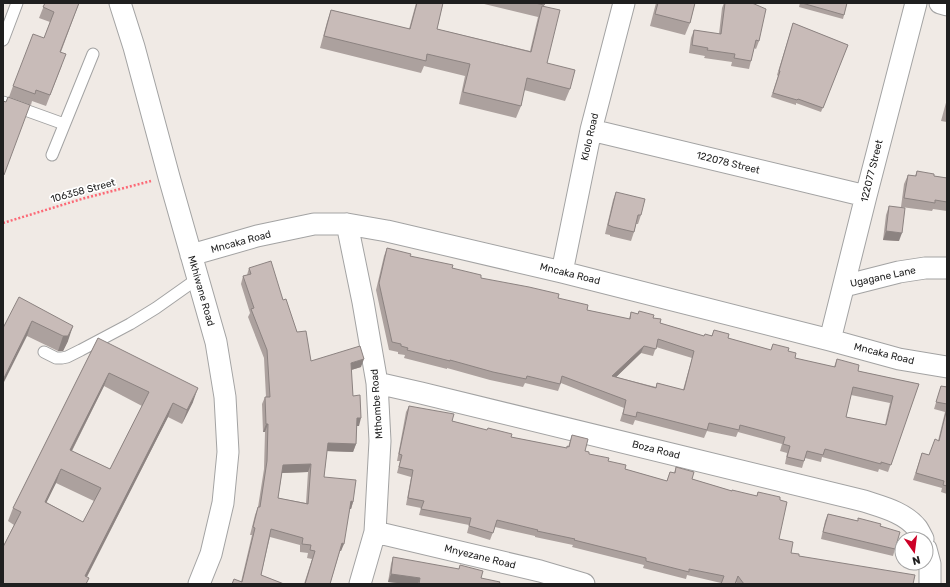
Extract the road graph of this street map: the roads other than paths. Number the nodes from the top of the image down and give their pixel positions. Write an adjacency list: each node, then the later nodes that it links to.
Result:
1 (17, 3): 7 (lane)
2 (120, 3): 15 (street, Mkhiwane Road)
3 (624, 3): 11 (street, Klolo Road)
4 (916, 3): 13 (street, 122077 Street)
5 (940, 3): 6 (street)
6 (947, 5)
7 (3, 40)
8 (93, 54): 10 (lane)
9 (3, 102): 10 (lane)
10 (64, 124): 12 (lane)
11 (591, 130): 13 (street, 122078 Street); 17 (street, Klolo Road)
12 (52, 155)
13 (866, 196): 19 (street, 122077 Street)
14 (347, 224): 15 (street, Mncaka Road); 17 (street, Mncaka Road); 23 (street, Mthombe Road)
15 (190, 256): 18 (street, Mkhiwane Road)
16 (947, 268): 19 (street, Ugagane Lane)
17 (562, 272): 20 (street, Mncaka Road)
18 (198, 279): 21 (lane); 27 (street, Mkhiwane Road)
19 (844, 286): 20 (street, 122077 Street)
20 (830, 340): 22 (street, Mncaka Road)
21 (44, 352)
22 (947, 367)
23 (377, 383): 24 (street, Boza Road); 25 (street, Mthombe Road)
24 (919, 531)
25 (375, 532): 28 (street, Mthombe Road); 29 (street, Mnyezane Road)
26 (930, 571): 30 (street)
27 (199, 584)
28 (360, 584)
29 (584, 584)
30 (930, 584)

